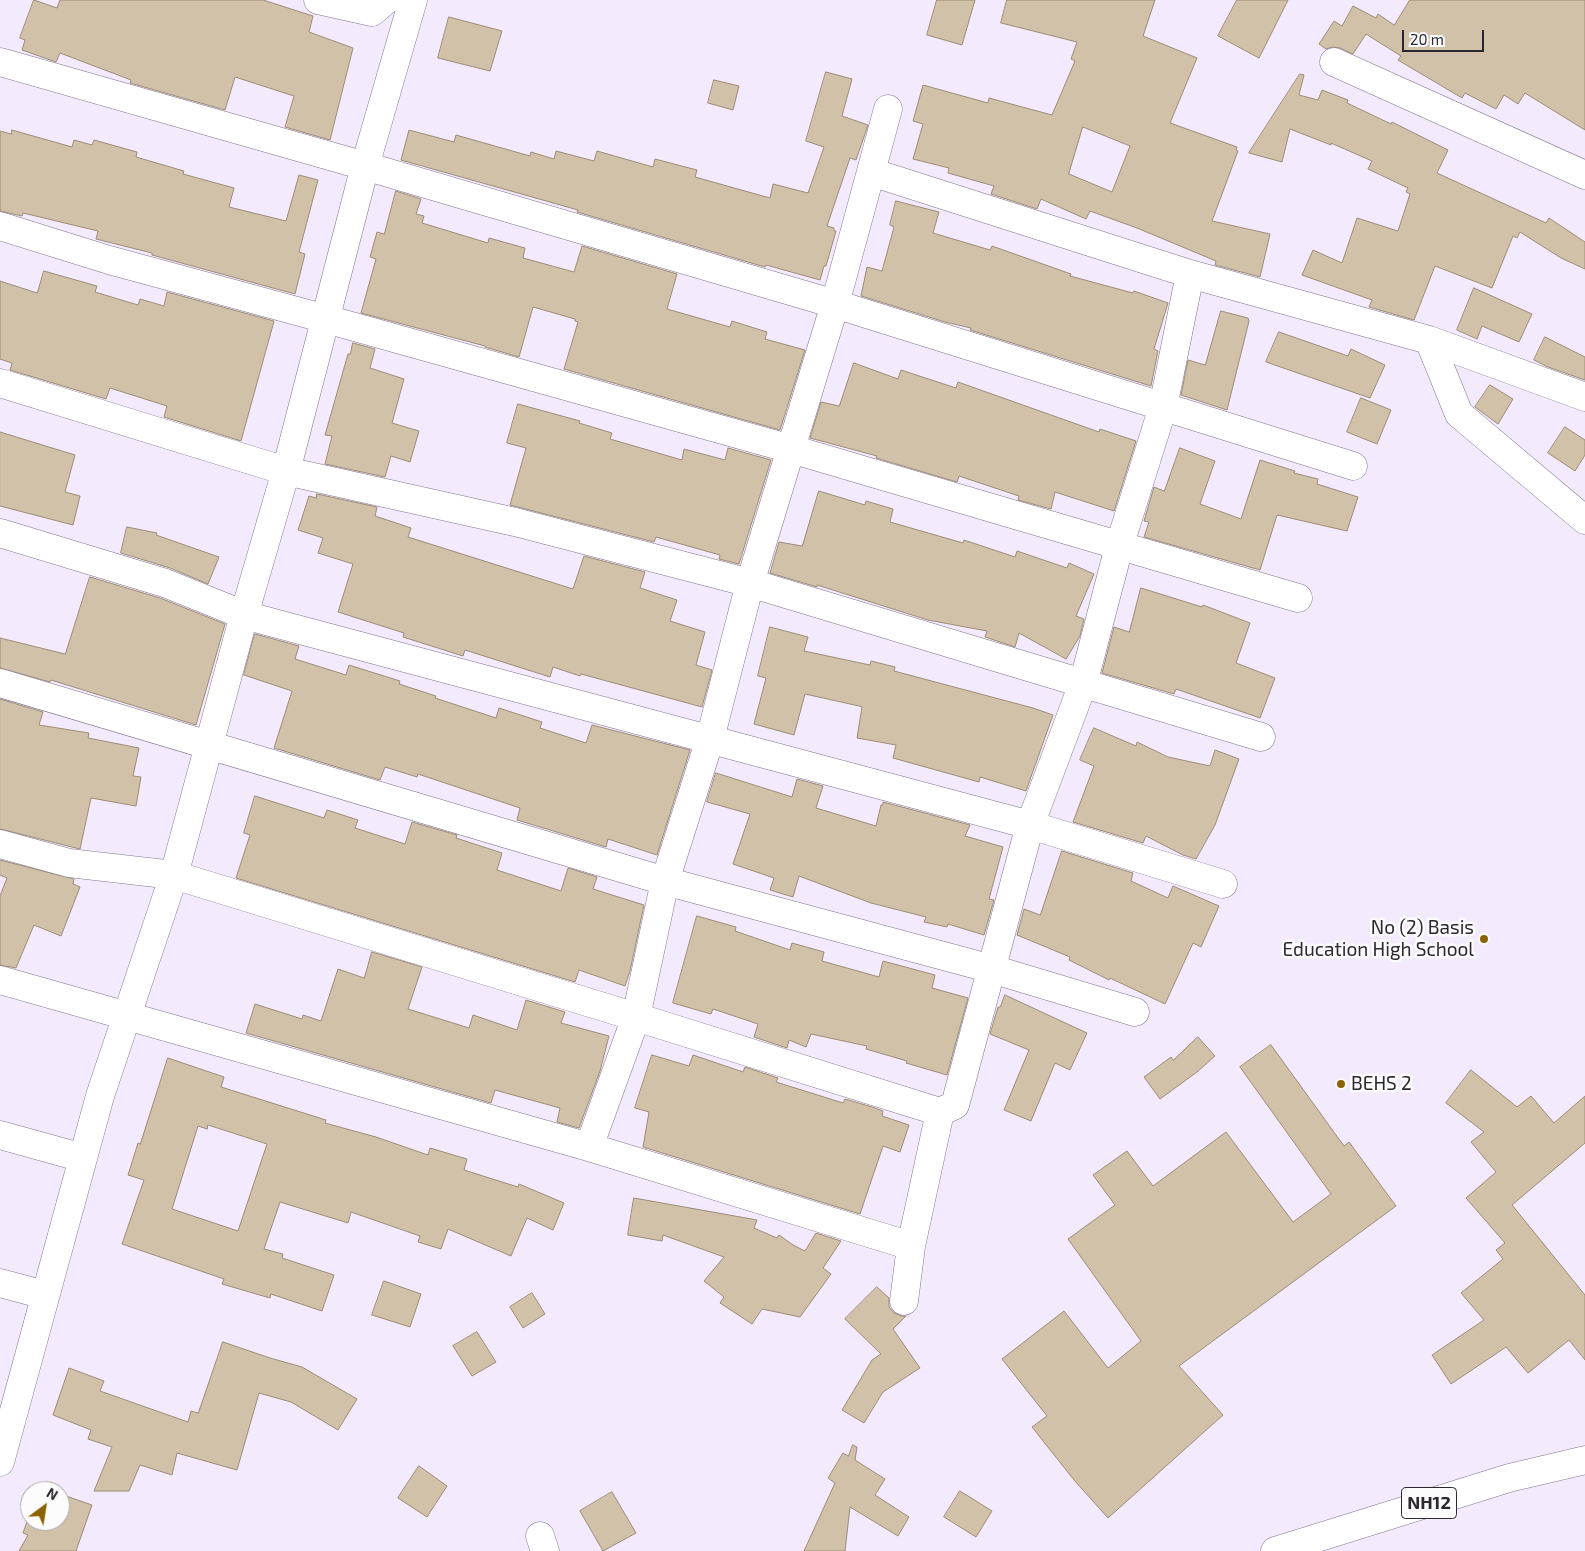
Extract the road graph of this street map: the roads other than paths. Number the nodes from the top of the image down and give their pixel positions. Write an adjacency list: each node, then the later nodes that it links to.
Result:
1 (318, 0): 2 (main road)
2 (386, 0)
3 (413, 0): 7 (main road)
4 (0, 62): 7 (main road)
5 (1334, 62): 9 (main road)
6 (888, 109): 8 (main road)
7 (365, 166): 12 (main road); 13 (main road)
8 (871, 172): 11 (main road); 12 (main road)
9 (1585, 175)
10 (0, 226): 13 (main road)
11 (1190, 274): 14 (main road); 17 (main road)
12 (834, 304): 17 (main road); 18 (main road)
13 (326, 318): 18 (main road); 20 (main road)
14 (1429, 340): 16 (main road); 21 (main road)
15 (0, 383): 20 (main road)
16 (1585, 397)
17 (1163, 407): 19 (main road); 23 (main road)
18 (790, 449): 23 (main road); 24 (main road)
19 (1353, 466)
20 (286, 471): 24 (main road); 26 (main road)
21 (1585, 520)
22 (0, 533): 26 (main road)
23 (1119, 547): 25 (main road); 28 (main road)
24 (750, 583): 28 (main road); 30 (main road)
25 (1298, 598)
26 (244, 615): 30 (main road); 31 (main road)
27 (0, 683): 31 (main road)
28 (1083, 684): 29 (main road); 32 (main road)
29 (1262, 737)
30 (710, 739): 32 (main road); 35 (main road)
31 (210, 746): 34 (main road); 35 (main road)
32 (1030, 825): 36 (main road); 37 (main road)
33 (0, 844): 34 (main road)
34 (174, 875): 40 (main road); 41 (main road)
35 (665, 881): 37 (main road); 41 (main road)
36 (1223, 884)
37 (992, 970): 39 (main road); 42 (main road)
38 (0, 980): 40 (main road)
39 (1135, 1012)
40 (126, 1017): 44 (main road); 45 (main road)
41 (636, 1017): 42 (main road); 44 (main road)
42 (940, 1112): 46 (main road)
43 (0, 1135): 45 (main road)
44 (588, 1147): 46 (main road)
45 (83, 1158): 48 (main road)
46 (911, 1246): 49 (main road)
47 (0, 1283): 48 (main road)
48 (46, 1296): 50 (main road)
49 (904, 1301)
50 (2, 1445)
51 (1585, 1460): 52 (main road, NH12)
52 (1275, 1551)

